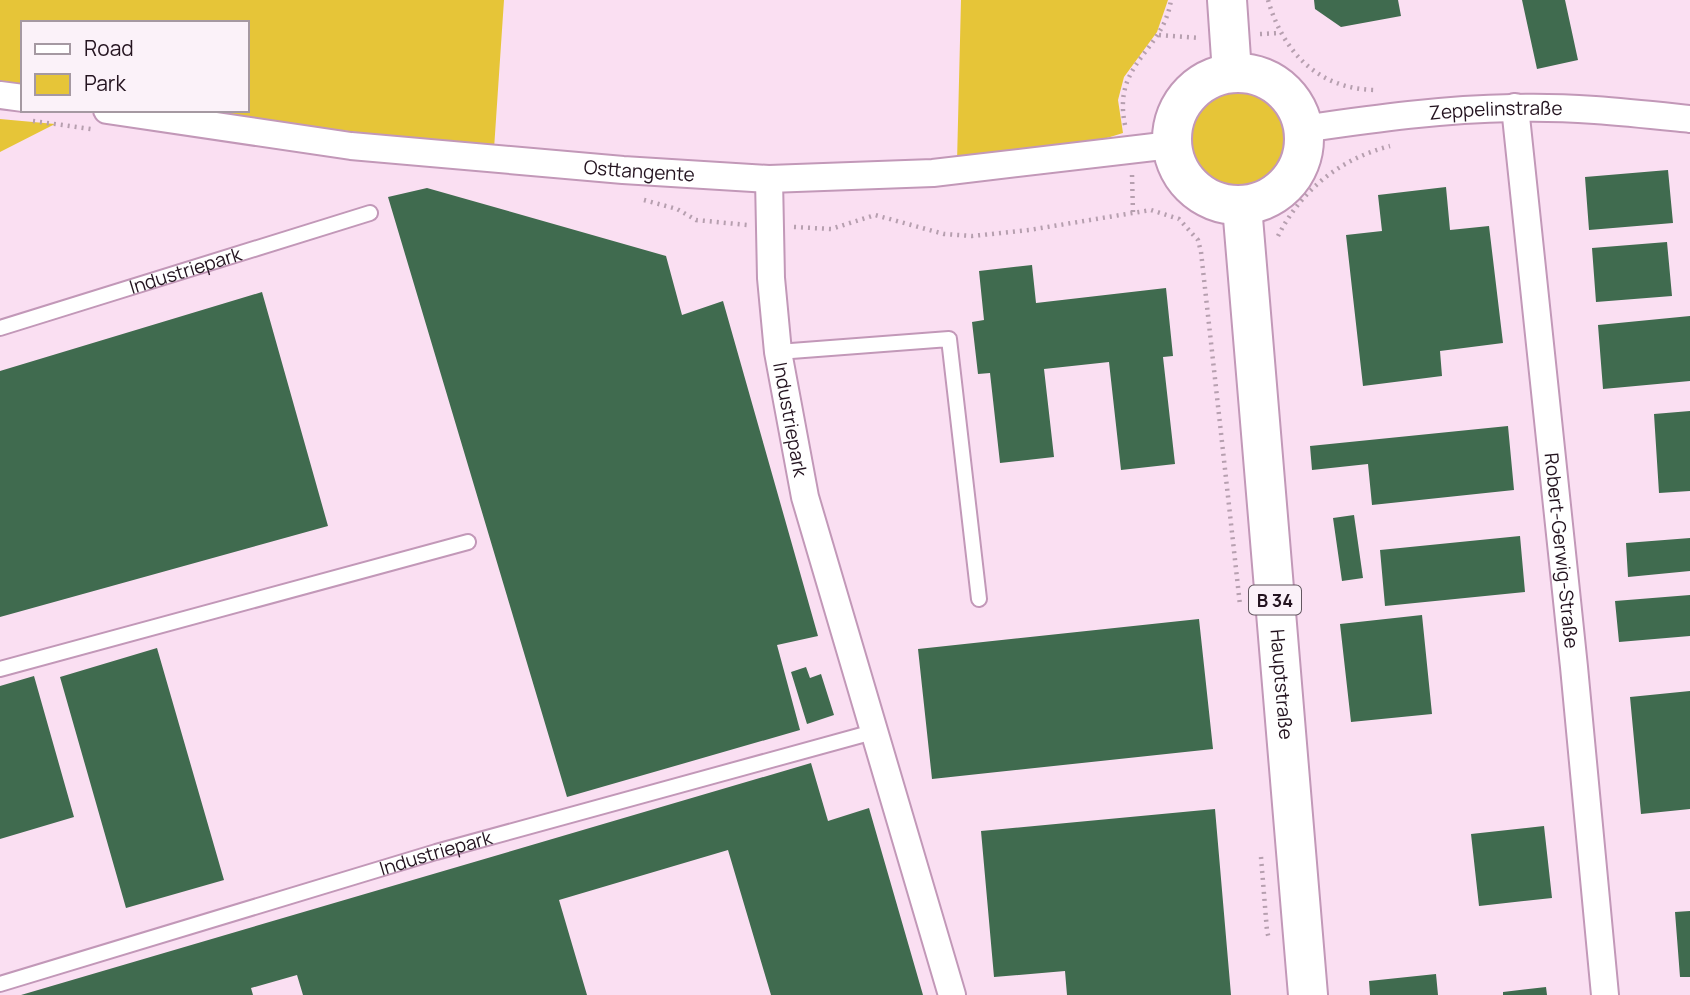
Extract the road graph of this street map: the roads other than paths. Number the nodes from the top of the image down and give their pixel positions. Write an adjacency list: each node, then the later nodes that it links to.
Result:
1 (1227, 0): 2 (main road)
2 (1232, 73): 8 (main road); 9 (main road)
3 (0, 95): 4 (street)
4 (21, 98)
5 (1515, 107): 7 (street, Zeppelinstraße); 8 (street, Zeppelinstraße); 22 (street, Robert-Gerwig-Straße)
6 (121, 112): 10 (street, Osttangente)
7 (1690, 119)
8 (1303, 129): 11 (main road)
9 (1171, 145): 10 (street, Osttangente); 11 (main road)
10 (769, 179): 14 (street, Industriepark)
11 (1242, 206): 21 (main road, Hauptstraße / B 34)
12 (370, 213): 13 (lane, Industriepark)
13 (0, 328)
14 (778, 352): 16 (lane); 18 (street, Industriepark)
15 (468, 542): 17 (lane)
16 (979, 599)
17 (0, 669)
18 (873, 732): 19 (lane, Industriepark); 20 (street, Industriepark)
19 (0, 984)
20 (952, 995)
21 (1308, 995)
22 (1605, 995)

